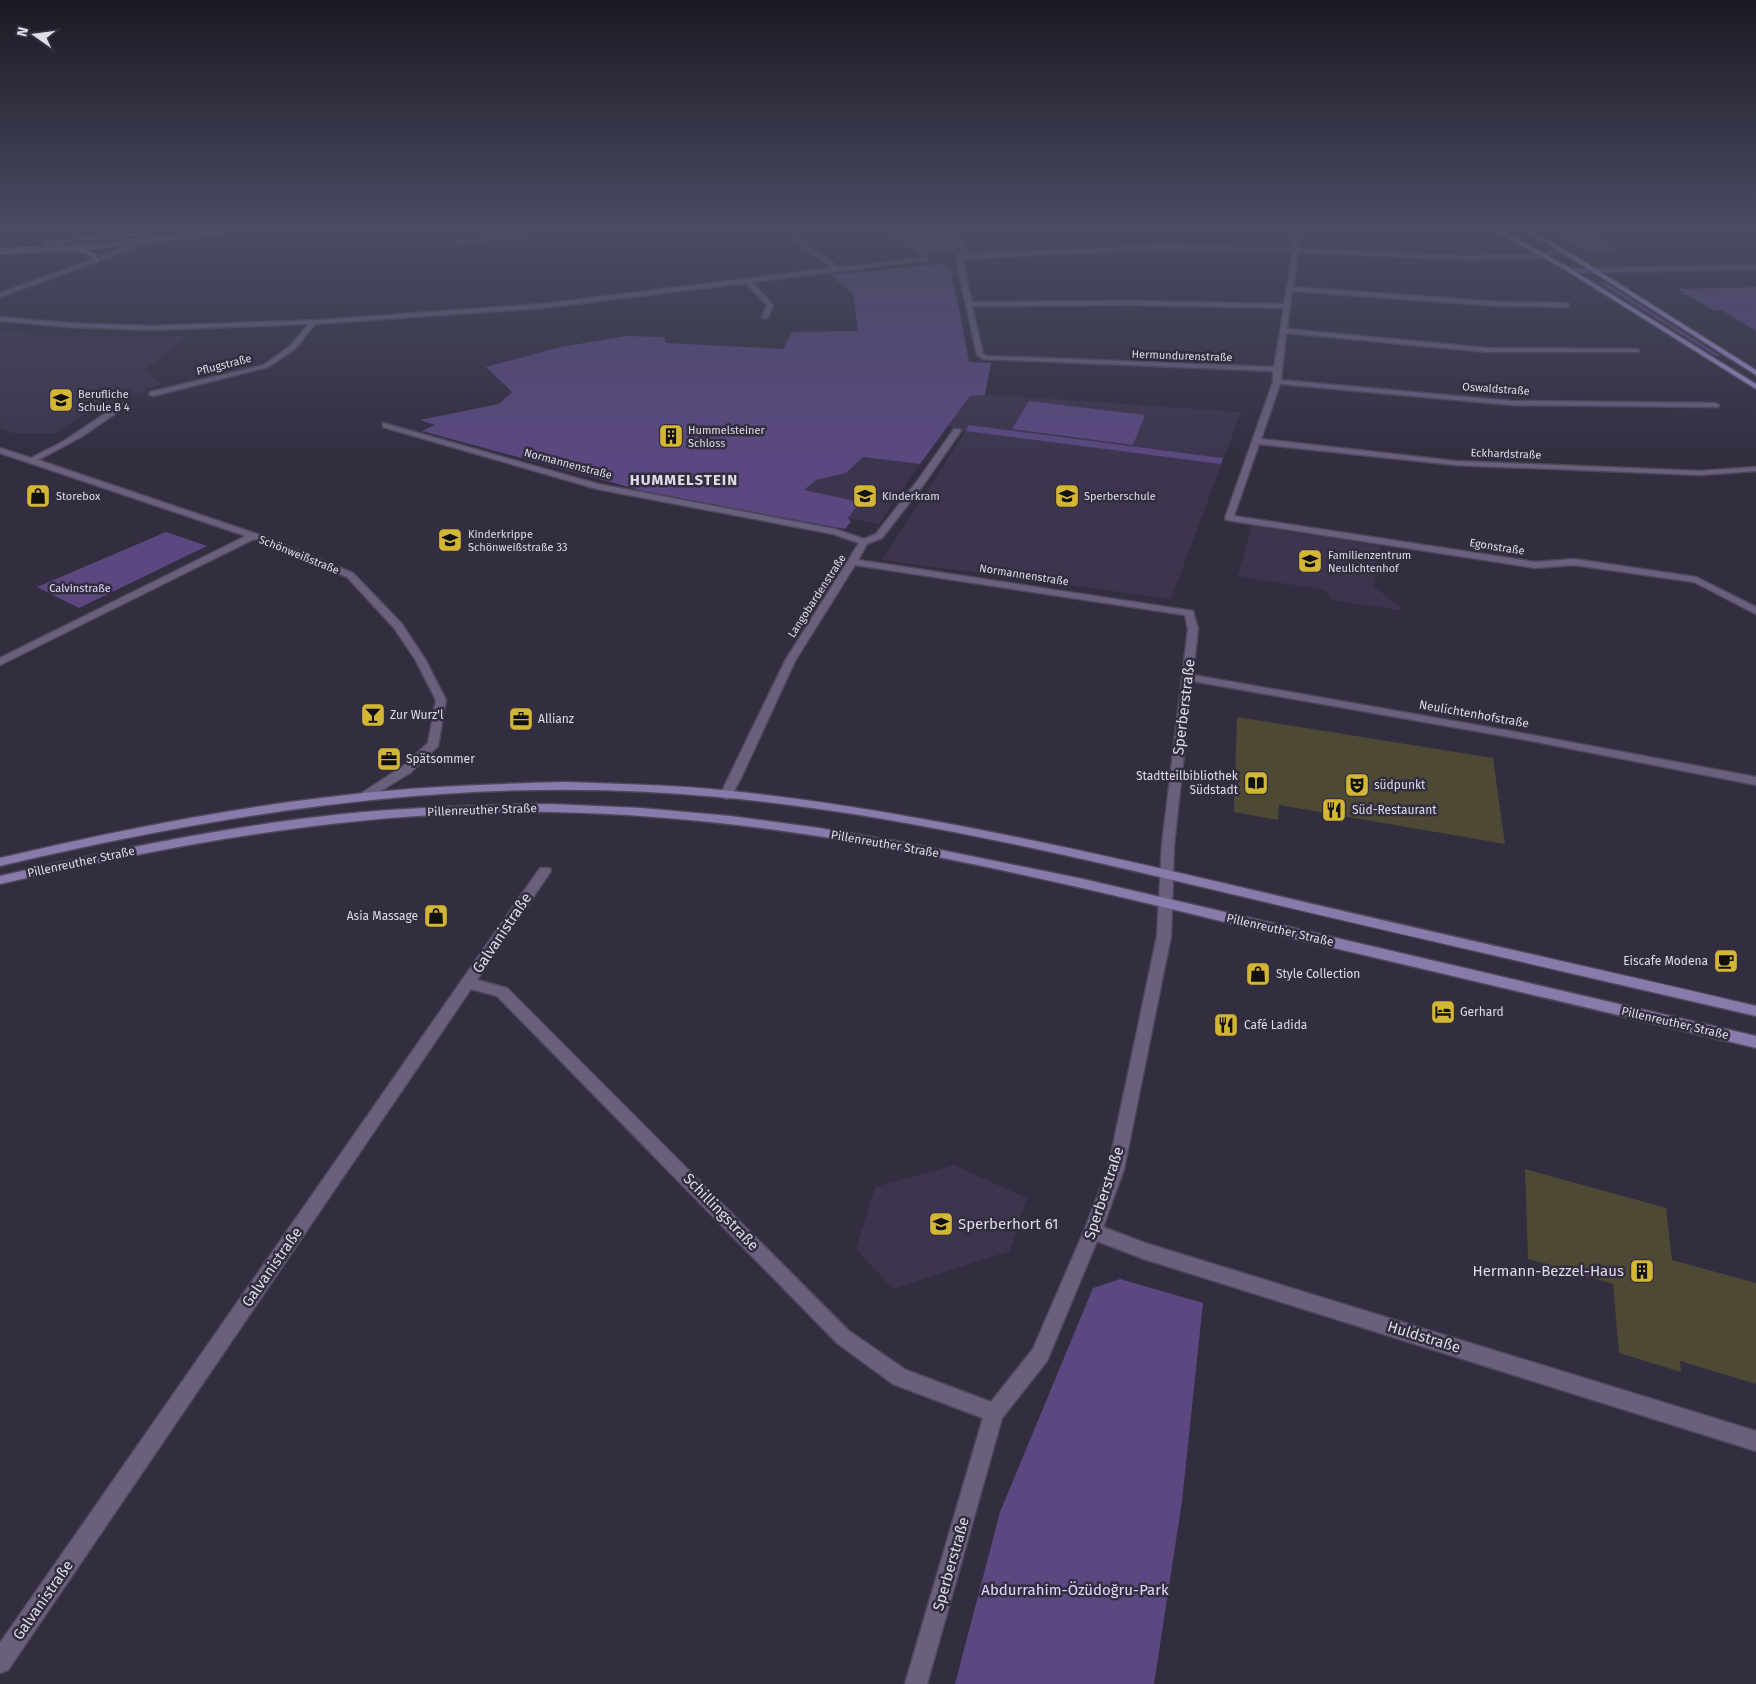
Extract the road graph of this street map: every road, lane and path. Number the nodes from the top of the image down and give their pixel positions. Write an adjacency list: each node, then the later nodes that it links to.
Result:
1 (521, 308): 9 (street)
2 (769, 308): 7 (street)
3 (969, 308): 14 (street, Hermundurenstraße)
4 (1286, 308): 10 (street)
5 (1629, 308): 17 (main road)
6 (1652, 308): 12 (main road)
7 (765, 317)
8 (0, 319): 9 (street)
9 (313, 323): 18 (street, Pflugstraße)
10 (1283, 331): 11 (street); 14 (street)
11 (1637, 351)
12 (1746, 367): 13 (street); 15 (main road)
13 (1756, 368)
14 (1277, 369): 16 (street)
15 (1756, 373)
16 (1277, 382): 19 (street, Oswaldstraße); 23 (street)
17 (1756, 387)
18 (153, 394)
19 (1715, 404)
20 (124, 405): 25 (street)
21 (386, 425): 28 (street, Normannenstraße)
22 (957, 431): 28 (street)
23 (1256, 441): 26 (street, Eckhardstraße); 30 (street, Egonstraße)
24 (0, 450): 25 (street, Schönweißstraße)
25 (30, 461): 27 (street, Schönweißstraße)
26 (1756, 469)
27 (254, 536): 32 (street); 36 (street, Schönweißstraße)
28 (864, 542): 29 (street, Langobardenstraße)
29 (854, 562): 31 (street, Normannenstraße); 35 (street, Langobardenstraße)
30 (1756, 611)
31 (1190, 613): 33 (street, Sperberstraße)
32 (0, 662)
33 (1187, 677): 34 (street, Neulichtenhofstraße); 39 (street, Sperberstraße)
34 (1756, 782)
35 (726, 795): 36 (main road, Pillenreuther Straße); 39 (main road, Pillenreuther Straße)
36 (360, 798): 37 (main road, Pillenreuther Straße)
37 (0, 862)
38 (544, 871): 42 (street, Galvanistraße)
39 (1166, 874): 41 (street, Sperberstraße); 43 (main road, Pillenreuther Straße)
40 (0, 880): 41 (main road, Pillenreuther Straße)
41 (1165, 903): 44 (main road, Pillenreuther Straße); 45 (street, Sperberstraße)
42 (468, 983): 46 (street, Schillingstraße); 48 (street, Galvanistraße)
43 (1756, 1011)
44 (1756, 1042)
45 (1093, 1231): 46 (street, Sperberstraße); 47 (street, Huldstraße)
46 (994, 1413): 49 (street, Sperberstraße)
47 (1756, 1441)
48 (0, 1662)
49 (916, 1684)

